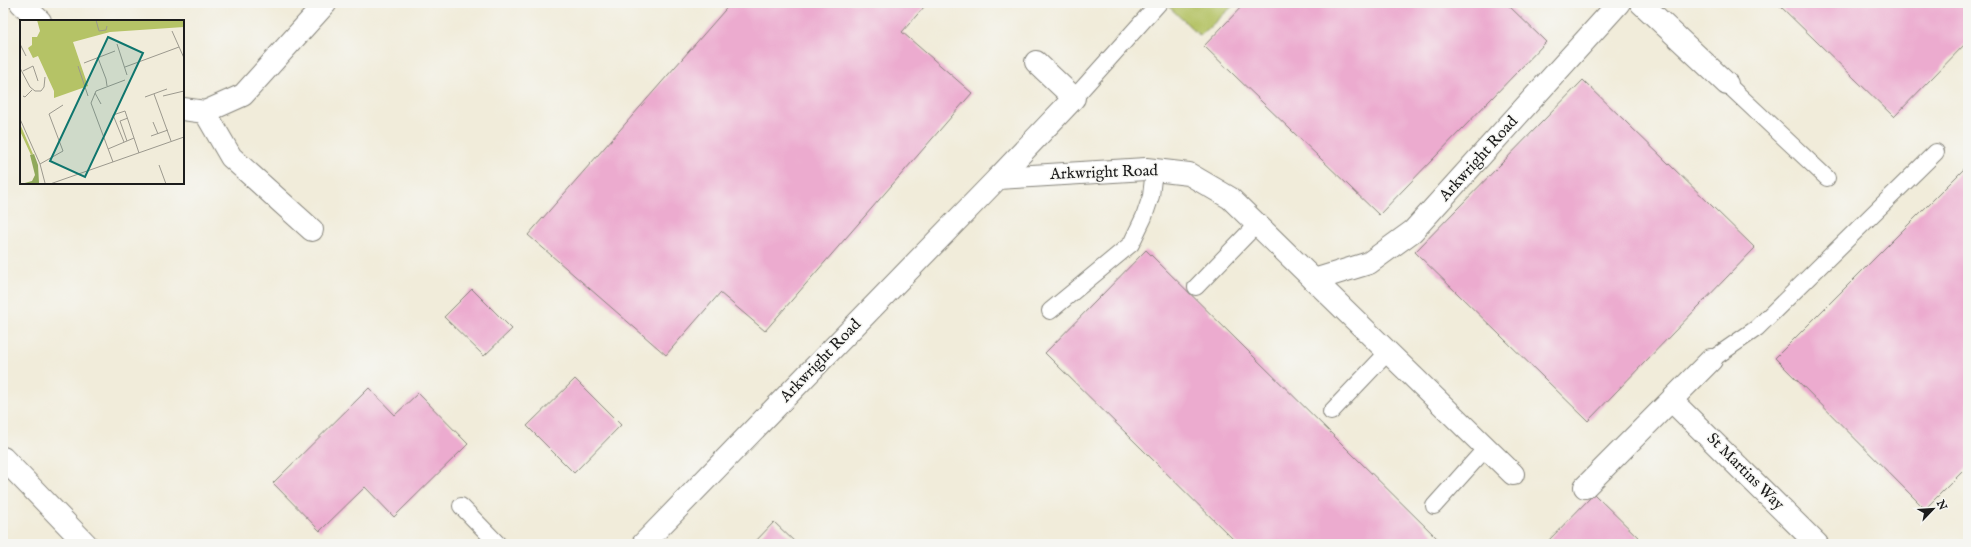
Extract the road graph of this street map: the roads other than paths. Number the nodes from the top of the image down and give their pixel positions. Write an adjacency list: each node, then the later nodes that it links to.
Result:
1 (21, 3): 6 (street)
2 (326, 3): 11 (street)
3 (1159, 3): 9 (lane)
4 (1619, 3): 18 (street, Arkwright Road)
5 (1641, 3): 8 (street)
6 (39, 20)
7 (1036, 62): 9 (street)
8 (1727, 84): 15 (lane)
9 (1074, 98): 14 (street, Arkwright Road)
10 (184, 110): 11 (street)
11 (205, 112): 17 (street)
12 (1936, 152): 22 (lane)
13 (1154, 170): 14 (street, Arkwright Road); 16 (street, Arkwright Road); 20 (lane)
14 (998, 178): 33 (street, Arkwright Road)
15 (1827, 178)
16 (1256, 225): 18 (street, Arkwright Road); 19 (lane)
17 (312, 230)
18 (1314, 280): 21 (street, Arkwright Road)
19 (1196, 287)
20 (1050, 311)
21 (1388, 352): 24 (lane); 25 (street, Arkwright Road)
22 (1711, 360): 23 (street)
23 (1672, 401): 28 (street); 34 (street, St Martins Way)
24 (1331, 412)
25 (1486, 448): 27 (street, Arkwright Road); 30 (lane)
26 (3, 458): 31 (street)
27 (1513, 474)
28 (1585, 487)
29 (461, 506): 32 (lane)
30 (1434, 506)
31 (86, 544)
32 (498, 544)
33 (643, 544)
34 (1817, 544)

